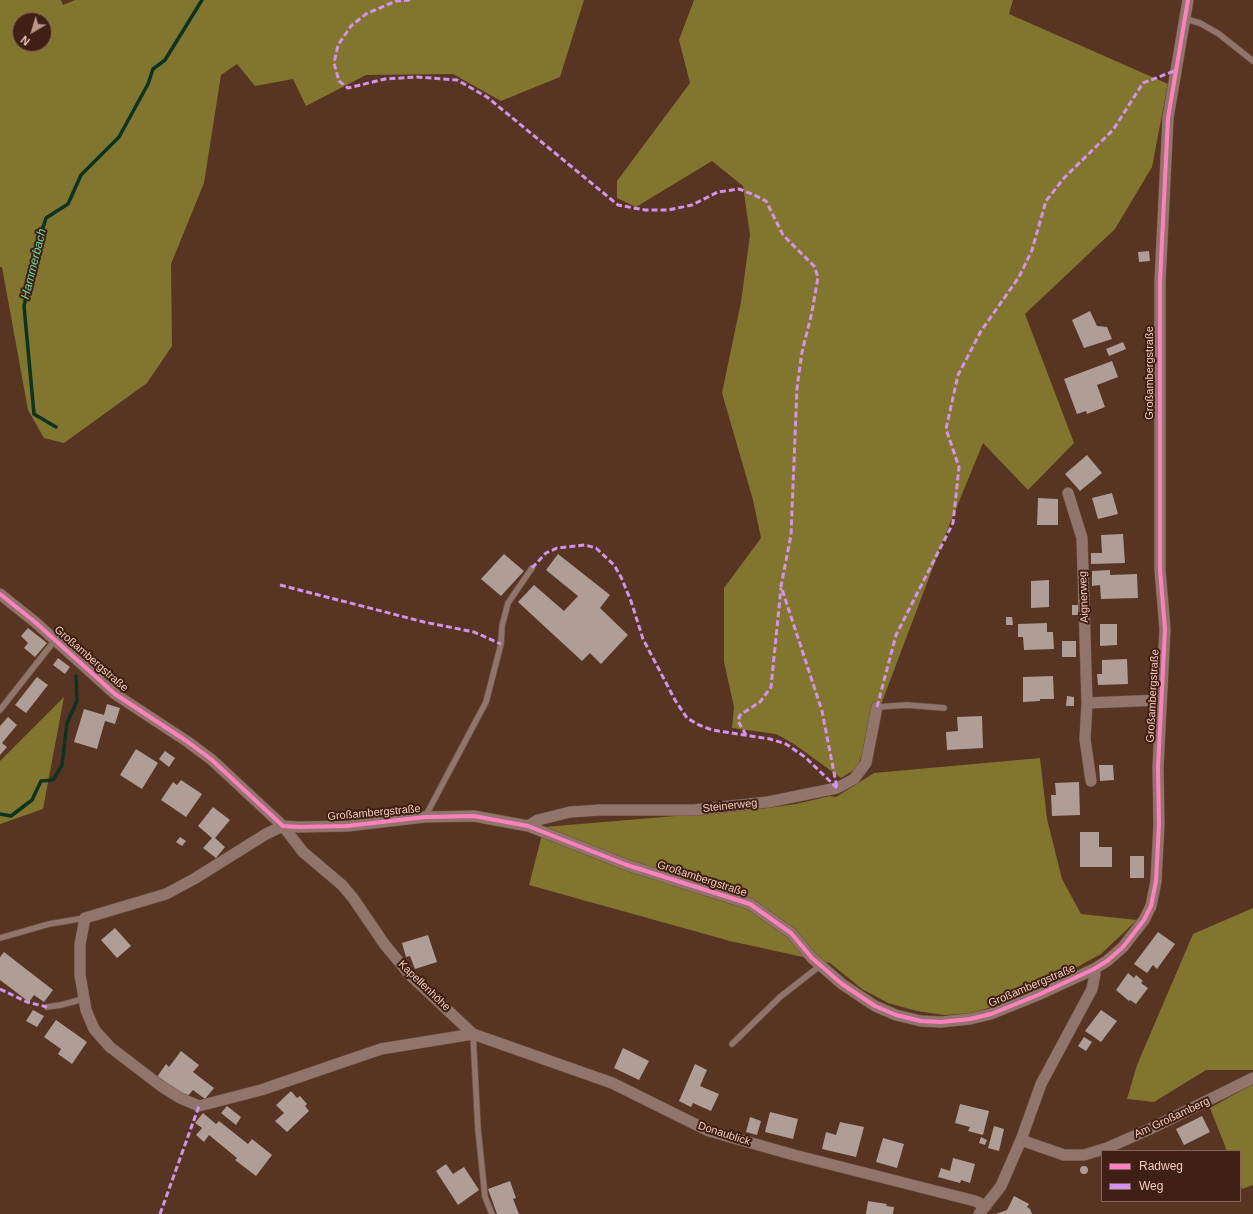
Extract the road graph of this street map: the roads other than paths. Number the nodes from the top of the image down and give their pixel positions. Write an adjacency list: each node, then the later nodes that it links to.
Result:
1 (1188, 0): 2 (street, Großambergstraße)
2 (1185, 19): 3 (lane); 8 (street, Großambergstraße)
3 (1253, 62)
4 (1068, 493): 9 (street, Aignerweg)
5 (532, 568): 14 (lane, Großambergstraße)
6 (0, 594): 7 (street, Großambergstraße)
7 (55, 640): 12 (lane, Großambergstraße); 15 (street, Großambergstraße)
8 (1161, 700): 9 (street); 20 (street, Großambergstraße)
9 (1087, 703): 13 (street, Aignerweg)
10 (877, 707): 11 (lane); 16 (street, Steinerweg)
11 (944, 708)
12 (0, 710)
13 (1091, 781)
14 (425, 817): 15 (street, Großambergstraße); 16 (street, Großambergstraße)
15 (283, 826): 17 (street); 23 (street, Kapellenhöhe)
16 (528, 826): 19 (street, Großambergstraße)
17 (85, 918): 18 (lane); 21 (street)
18 (0, 938)
19 (821, 965): 20 (street, Großambergstraße); 24 (lane)
20 (1094, 968): 26 (street)
21 (83, 999): 22 (lane); 23 (street)
22 (47, 1007)
23 (473, 1034): 27 (street, Donaublick); 28 (lane)
24 (732, 1044)
25 (1253, 1078): 26 (street, Am Großamberg)
26 (1021, 1140): 27 (street)
27 (982, 1210)
28 (492, 1214)

